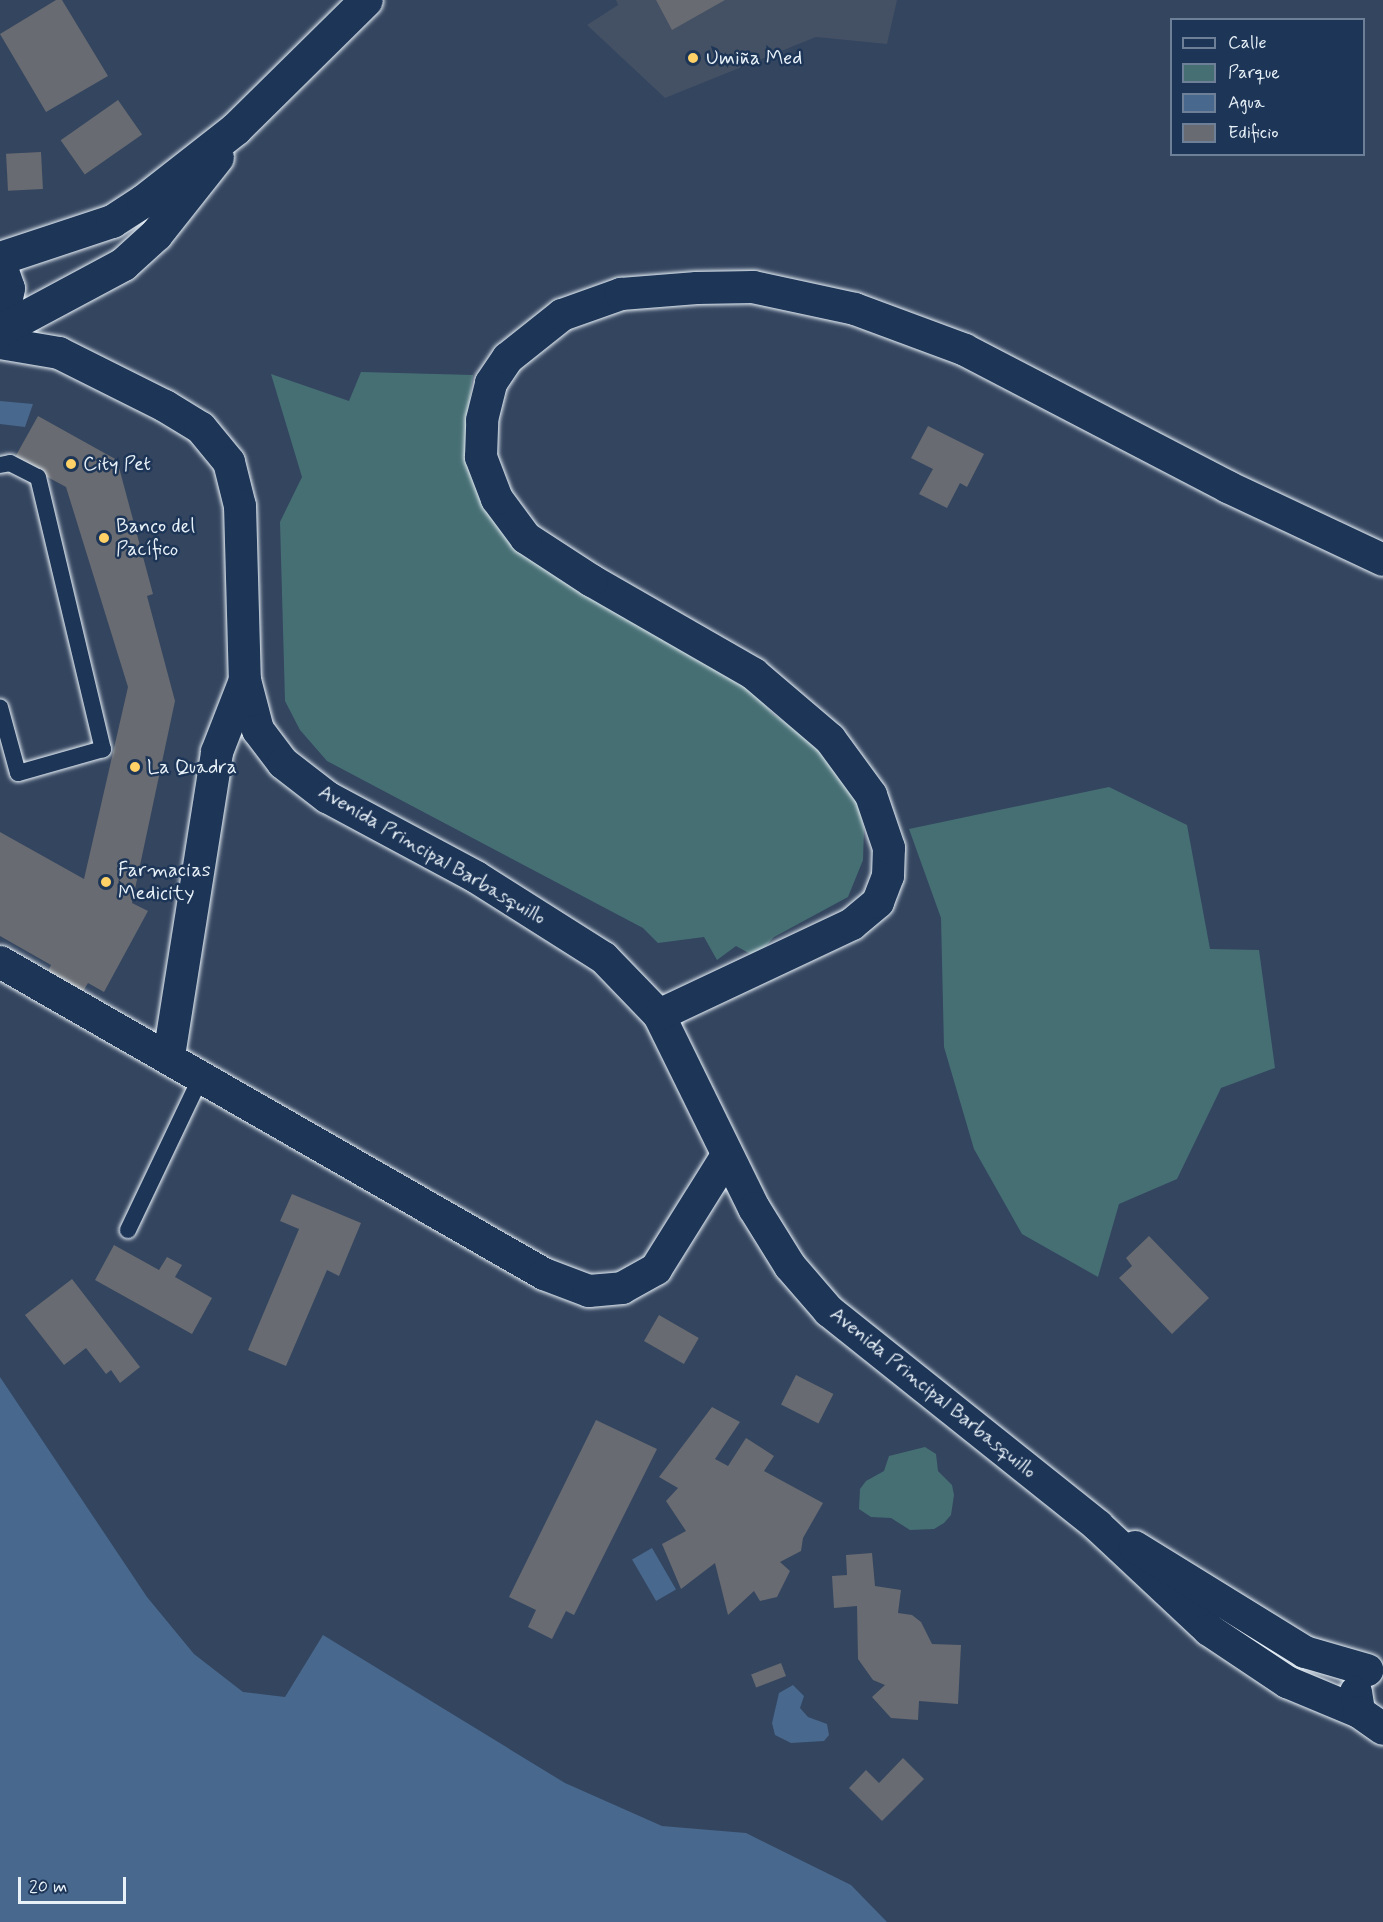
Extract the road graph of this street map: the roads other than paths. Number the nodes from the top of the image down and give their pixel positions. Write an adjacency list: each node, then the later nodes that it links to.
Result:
1 (366, 0): 2 (main road)
2 (236, 128): 3 (main road); 5 (main road)
3 (0, 258)
4 (0, 265): 5 (main road)
5 (0, 328)
6 (0, 343): 9 (street, Avenida Principal Barbasquillo)
7 (0, 465): 10 (lane)
8 (1383, 560): 12 (street)
9 (245, 680): 12 (street, Avenida Principal Barbasquillo); 13 (street)
10 (0, 707)
11 (0, 962): 13 (street)
12 (659, 1015): 15 (street, Avenida Principal Barbasquillo)
13 (169, 1056): 14 (street)
14 (202, 1075): 15 (street); 16 (lane)
15 (726, 1157): 17 (street, Avenida Principal Barbasquillo)
16 (128, 1230)
17 (1098, 1526): 18 (street); 20 (street, Avenida Principal Barbasquillo)
18 (1287, 1640): 19 (street); 20 (street)
19 (1375, 1666): 21 (street)
20 (1269, 1671): 21 (street, Avenida Principal Barbasquillo)
21 (1371, 1720)

